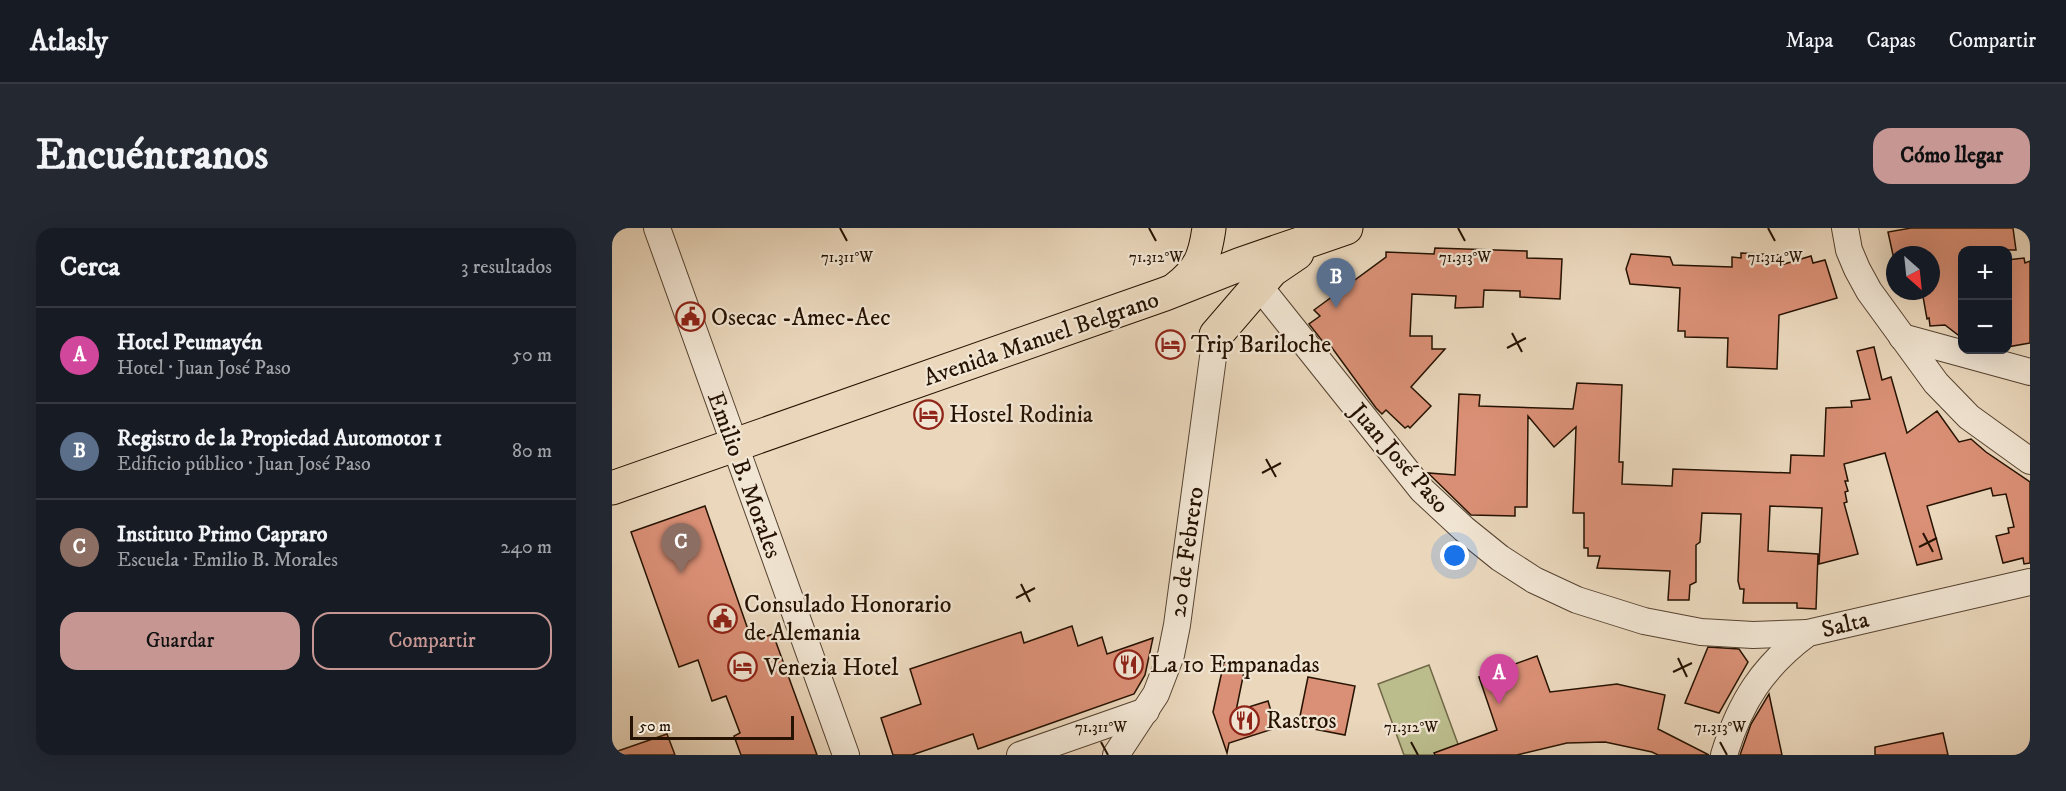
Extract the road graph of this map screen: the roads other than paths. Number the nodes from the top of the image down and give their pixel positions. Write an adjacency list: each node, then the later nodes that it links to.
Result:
1 (657, 228): 10 (street, Emilio B. Morales)
2 (1210, 228): 5 (main road); 6 (main road)
3 (1845, 228): 8 (street)
4 (1335, 232): 5 (main road)
5 (1250, 274): 6 (main road, Avenida Manuel Belgrano); 7 (main road); 14 (street, Juan José Paso)
6 (1173, 291): 7 (main road); 10 (main road, Avenida Manuel Belgrano)
7 (1216, 335): 15 (street, 20 de Febrero)
8 (1902, 337): 9 (street); 11 (street)
9 (2030, 372)
10 (735, 445): 12 (main road, Avenida Manuel Belgrano); 16 (street, Emilio B. Morales)
11 (2030, 461)
12 (612, 488)
13 (2030, 582): 14 (street, Salta)
14 (1808, 633): 19 (street, Salta)
15 (1146, 711): 17 (street); 18 (street, 20 de Febrero)
16 (846, 755)
17 (1020, 755)
18 (1116, 755)
19 (1724, 755)

